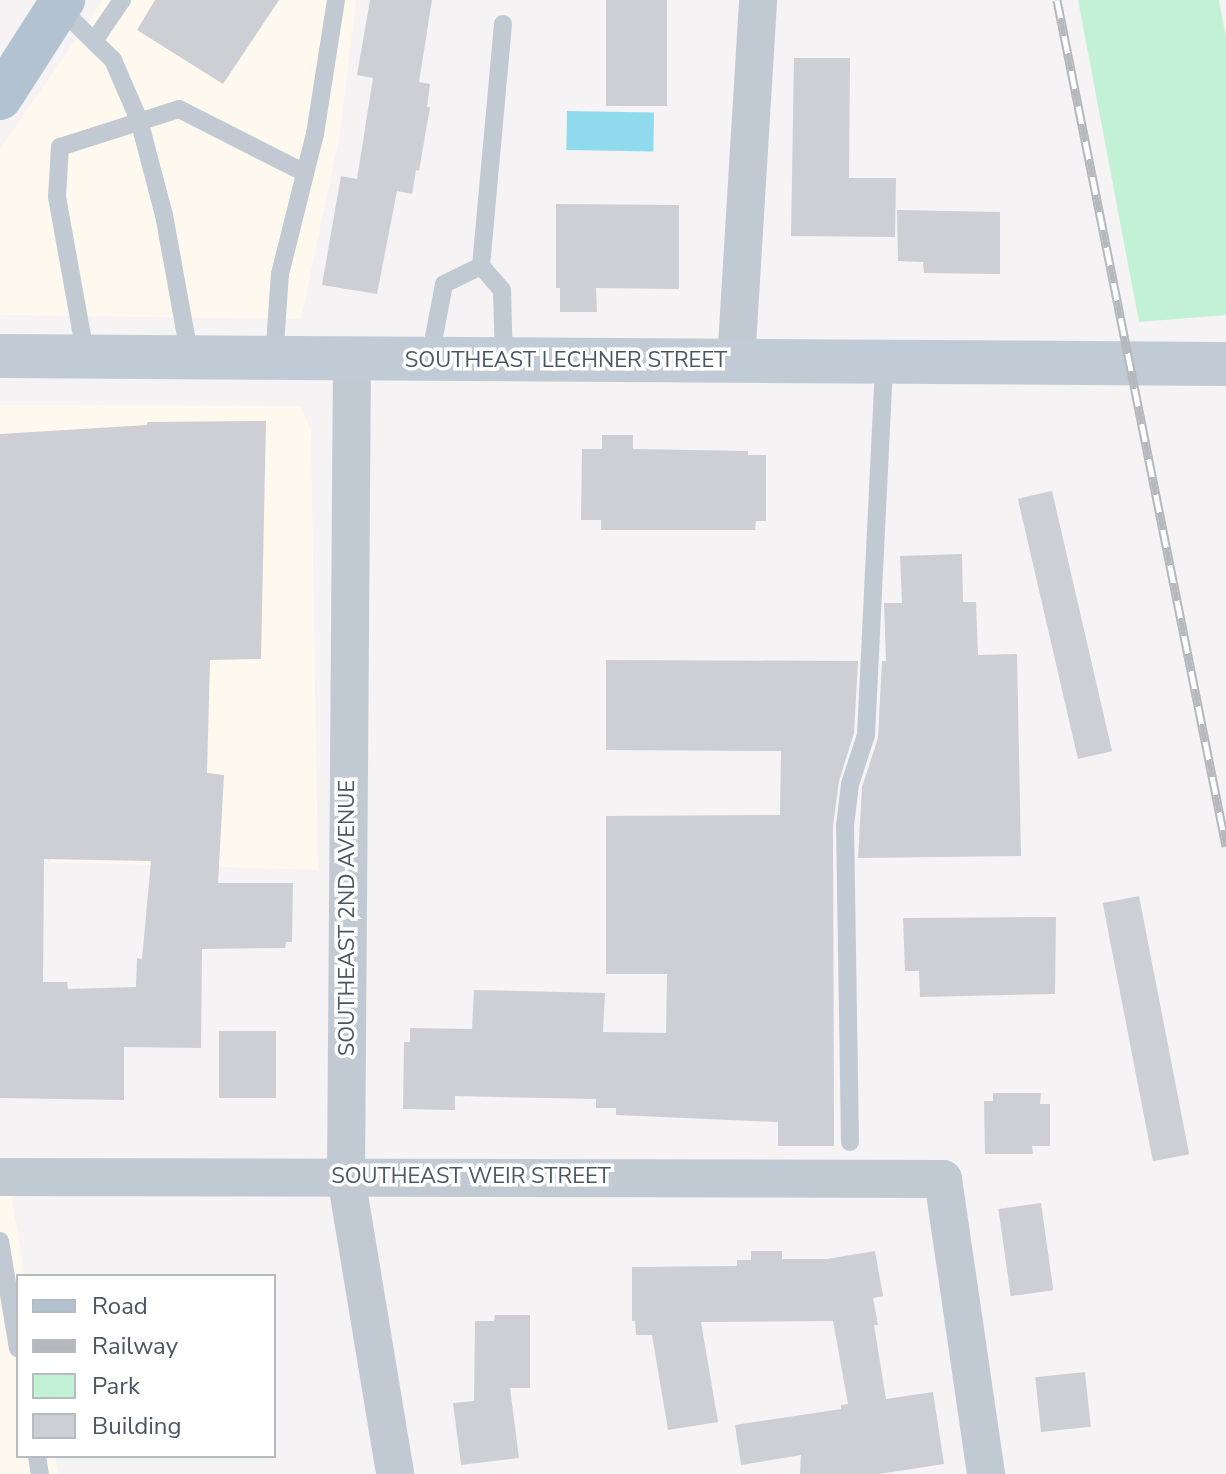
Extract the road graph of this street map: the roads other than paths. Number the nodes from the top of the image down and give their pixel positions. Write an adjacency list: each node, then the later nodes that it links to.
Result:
1 (122, 0): 6 (lane)
2 (336, 0): 9 (lane)
3 (758, 0): 19 (street)
4 (61, 4): 6 (lane); 7 (main road)
5 (503, 24): 10 (lane)
6 (94, 41): 8 (lane)
7 (0, 98)
8 (139, 120): 9 (lane); 12 (lane); 13 (lane)
9 (305, 173): 14 (lane)
10 (481, 266): 16 (lane); 18 (lane)
11 (0, 356): 12 (main road, SOUTHEAST LECHNER STREET)
12 (86, 358): 13 (main road, SOUTHEAST LECHNER STREET)
13 (190, 358): 14 (main road, SOUTHEAST LECHNER STREET)
14 (274, 359): 15 (main road, SOUTHEAST LECHNER STREET)
15 (352, 359): 16 (main road, SOUTHEAST LECHNER STREET); 23 (street, SOUTHEAST 2ND AVENUE)
16 (430, 359): 18 (main road, SOUTHEAST LECHNER STREET)
17 (884, 359): 19 (main road, SOUTHEAST LECHNER STREET); 20 (main road, SOUTHEAST LECHNER STREET); 21 (lane)
18 (504, 360): 19 (main road, SOUTHEAST LECHNER STREET)
19 (736, 362)
20 (1226, 364)
21 (850, 1142)
22 (0, 1177): 23 (street, SOUTHEAST WEIR STREET)
23 (346, 1177): 26 (street, SOUTHEAST 2ND AVENUE); 27 (street, SOUTHEAST WEIR STREET)
24 (0, 1241): 25 (lane)
25 (16, 1336)
26 (395, 1474)
27 (986, 1474)

